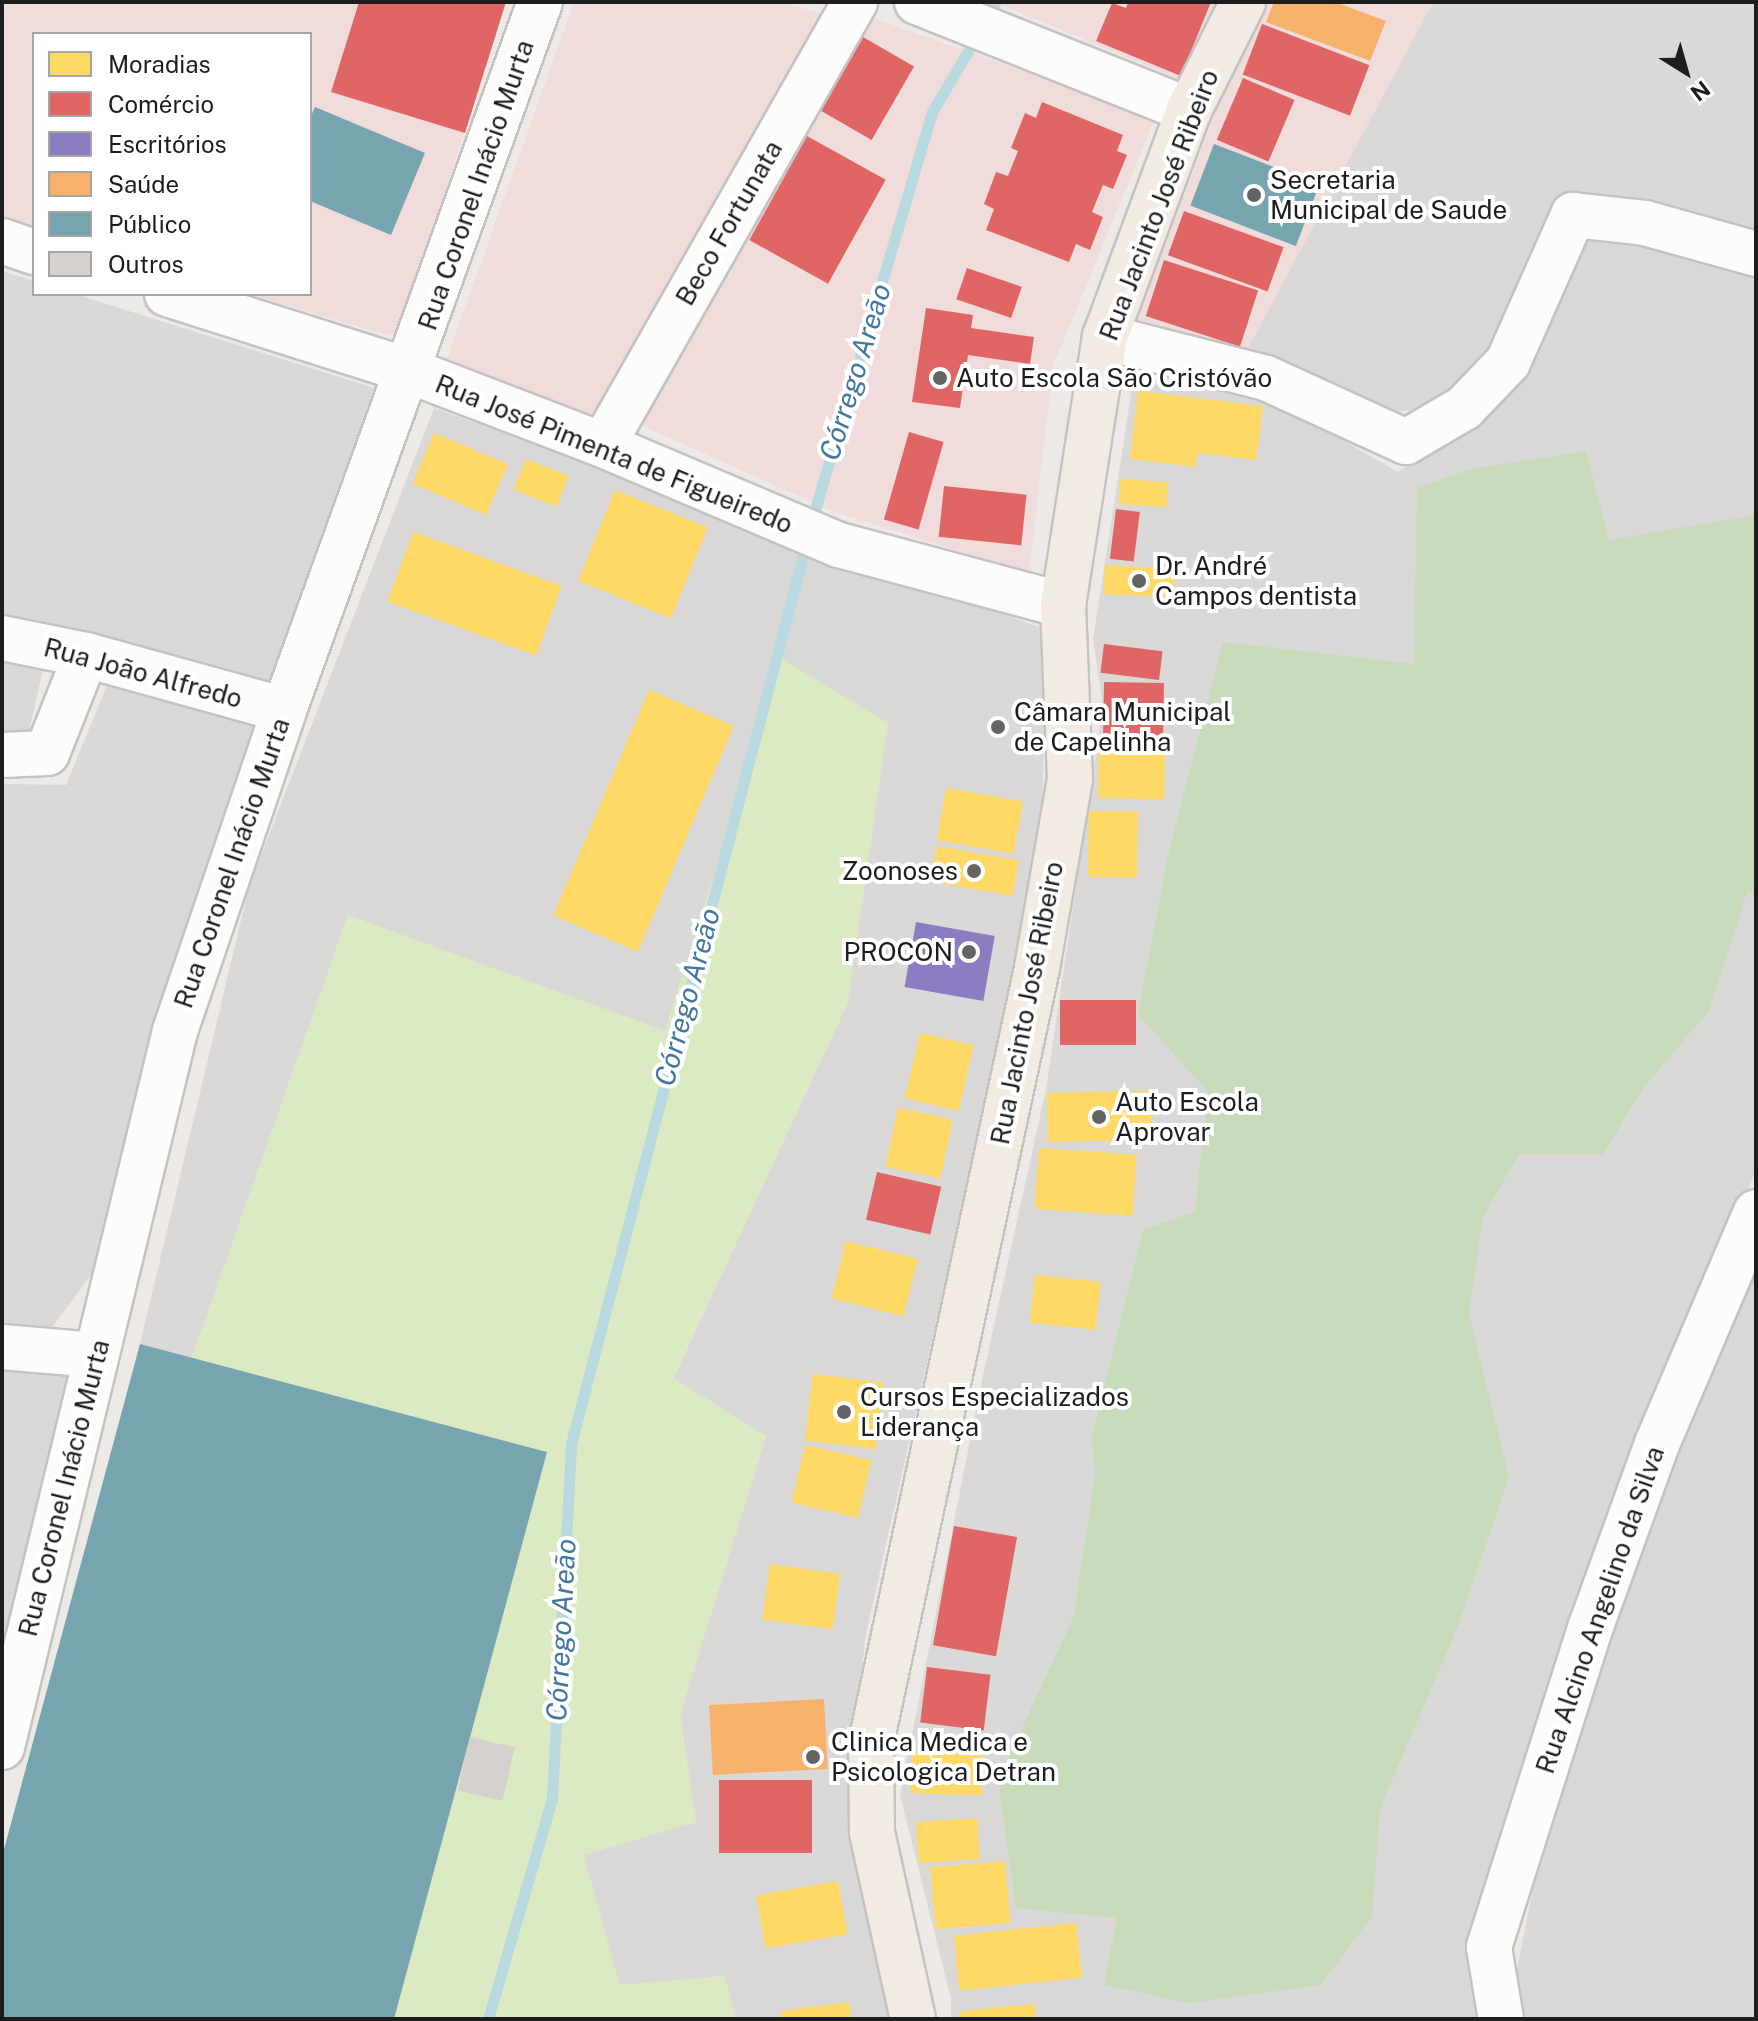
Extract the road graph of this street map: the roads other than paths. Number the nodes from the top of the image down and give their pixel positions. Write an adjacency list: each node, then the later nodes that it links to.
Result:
1 (540, 2): 12 (street, Rua Coronel Inácio Murta)
2 (855, 2): 13 (street, Beco Fortunata)
3 (917, 2): 5 (street)
4 (1243, 2): 6 (main road, Rua Jacinto José Ribeiro)
5 (984, 23): 6 (street)
6 (1189, 110): 11 (main road, Rua Jacinto José Ribeiro)
7 (2, 241): 8 (street)
8 (32, 251)
9 (1756, 254): 11 (street)
10 (173, 296): 12 (street, Rua José Pimenta de Figueiredo)
11 (1105, 337): 14 (main road, Rua Jacinto José Ribeiro)
12 (410, 371): 13 (street, Rua José Pimenta de Figueiredo); 17 (street, Rua Coronel Inácio Murta)
13 (603, 445): 14 (street, Rua José Pimenta de Figueiredo)
14 (1063, 605): 23 (main road, Rua Jacinto José Ribeiro)
15 (2, 638): 16 (street, Rua João Alfredo)
16 (86, 655): 17 (street, Rua João Alfredo); 18 (street)
17 (284, 710): 21 (street, Rua Coronel Inácio Murta)
18 (2, 755)
19 (1756, 1212): 24 (street, Rua Alcino Angelino da Silva)
20 (2, 1347): 21 (street)
21 (96, 1355): 22 (street, Rua Coronel Inácio Murta)
22 (2, 1747)
23 (913, 2019)
24 (1501, 2019)

